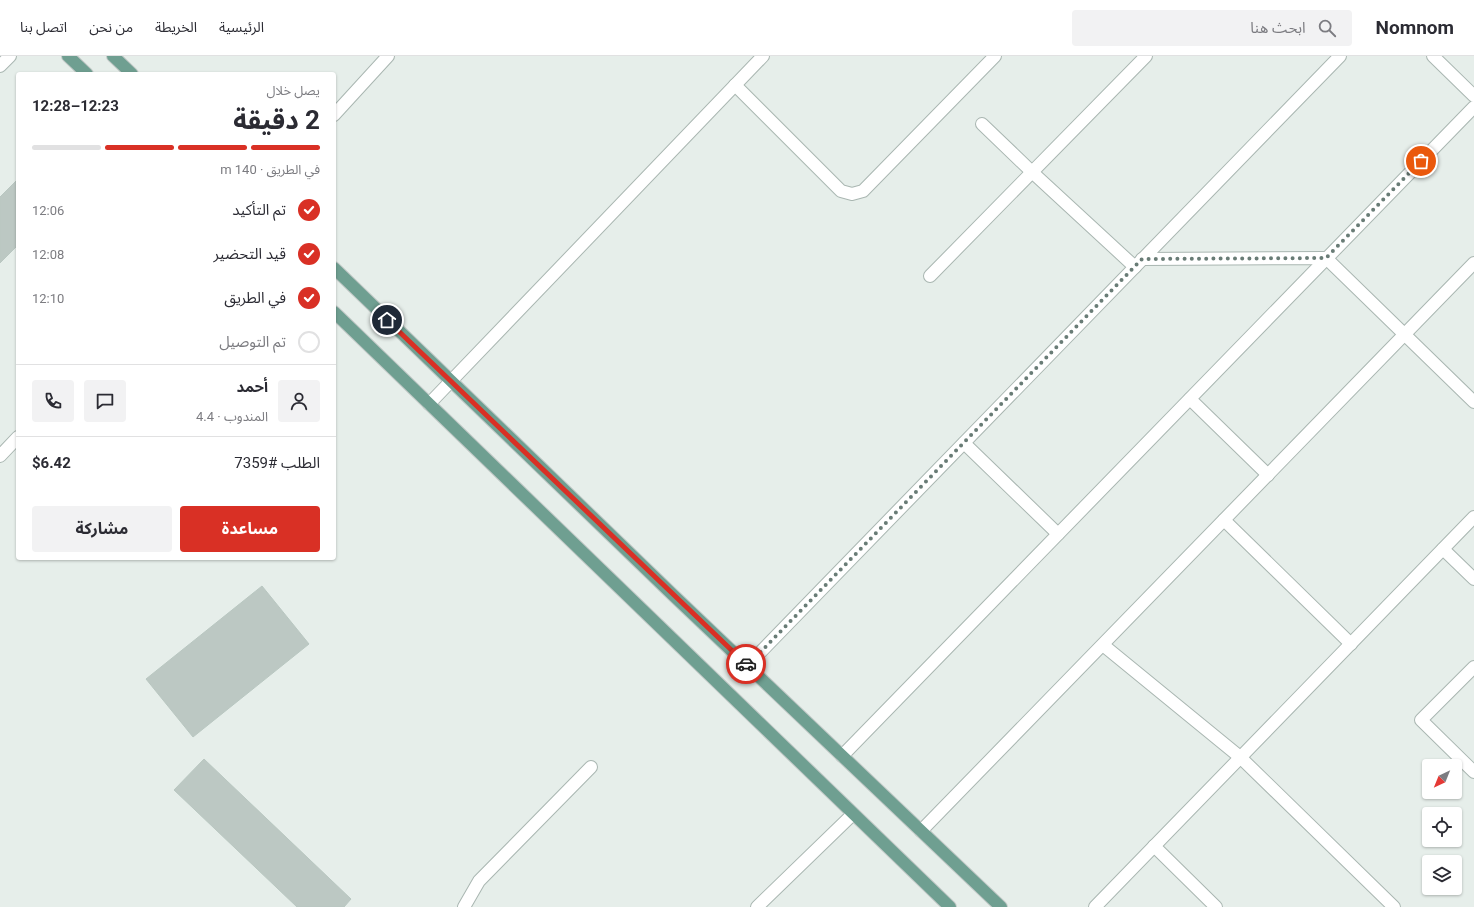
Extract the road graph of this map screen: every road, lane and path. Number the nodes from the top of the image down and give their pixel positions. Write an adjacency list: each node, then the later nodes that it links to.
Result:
1 (10, 56): 10 (street)
2 (68, 56): 11 (main road)
3 (113, 56): 12 (main road)
4 (388, 56): 16 (street)
5 (763, 56): 13 (street)
6 (995, 56): 13 (street)
7 (1146, 56): 18 (street)
8 (1340, 56): 20 (street)
9 (1432, 56): 14 (street)
10 (0, 66)
11 (85, 72)
12 (130, 72)
13 (735, 85): 26 (street)
14 (1474, 96)
15 (1474, 106): 19 (street)
16 (336, 113)
17 (982, 124): 18 (street)
18 (1032, 172): 20 (street); 23 (street)
19 (1326, 258): 20 (street); 25 (street); 27 (street)
20 (1139, 263): 31 (street)
21 (1474, 263): 25 (street)
22 (336, 270): 26 (main road)
23 (930, 276)
24 (336, 314): 29 (main road)
25 (1405, 334): 28 (street); 33 (street)
26 (451, 381): 29 (street); 41 (main road)
27 (1190, 399): 33 (street); 36 (street)
28 (1474, 402)
29 (429, 404): 47 (main road)
30 (16, 439): 32 (street)
31 (964, 443): 36 (street); 41 (street)
32 (0, 456)
33 (1268, 475): 35 (street)
34 (1474, 517): 37 (street)
35 (1224, 520): 39 (street); 40 (street)
36 (1058, 534): 43 (street)
37 (1443, 549): 38 (street); 39 (street)
38 (1474, 579)
39 (1351, 644): 44 (street)
40 (1103, 645): 44 (street); 48 (street)
41 (747, 666): 43 (main road)
42 (1474, 666): 46 (street)
43 (842, 756): 48 (main road)
44 (1240, 757): 49 (street); 56 (street)
45 (591, 768): 50 (street)
46 (1474, 772)
47 (853, 814): 51 (street); 52 (main road)
48 (921, 831): 53 (main road)
49 (1154, 846): 54 (street); 55 (street)
50 (464, 907)
51 (757, 907)
52 (950, 907)
53 (1001, 907)
54 (1095, 907)
55 (1216, 907)
56 (1394, 907)

